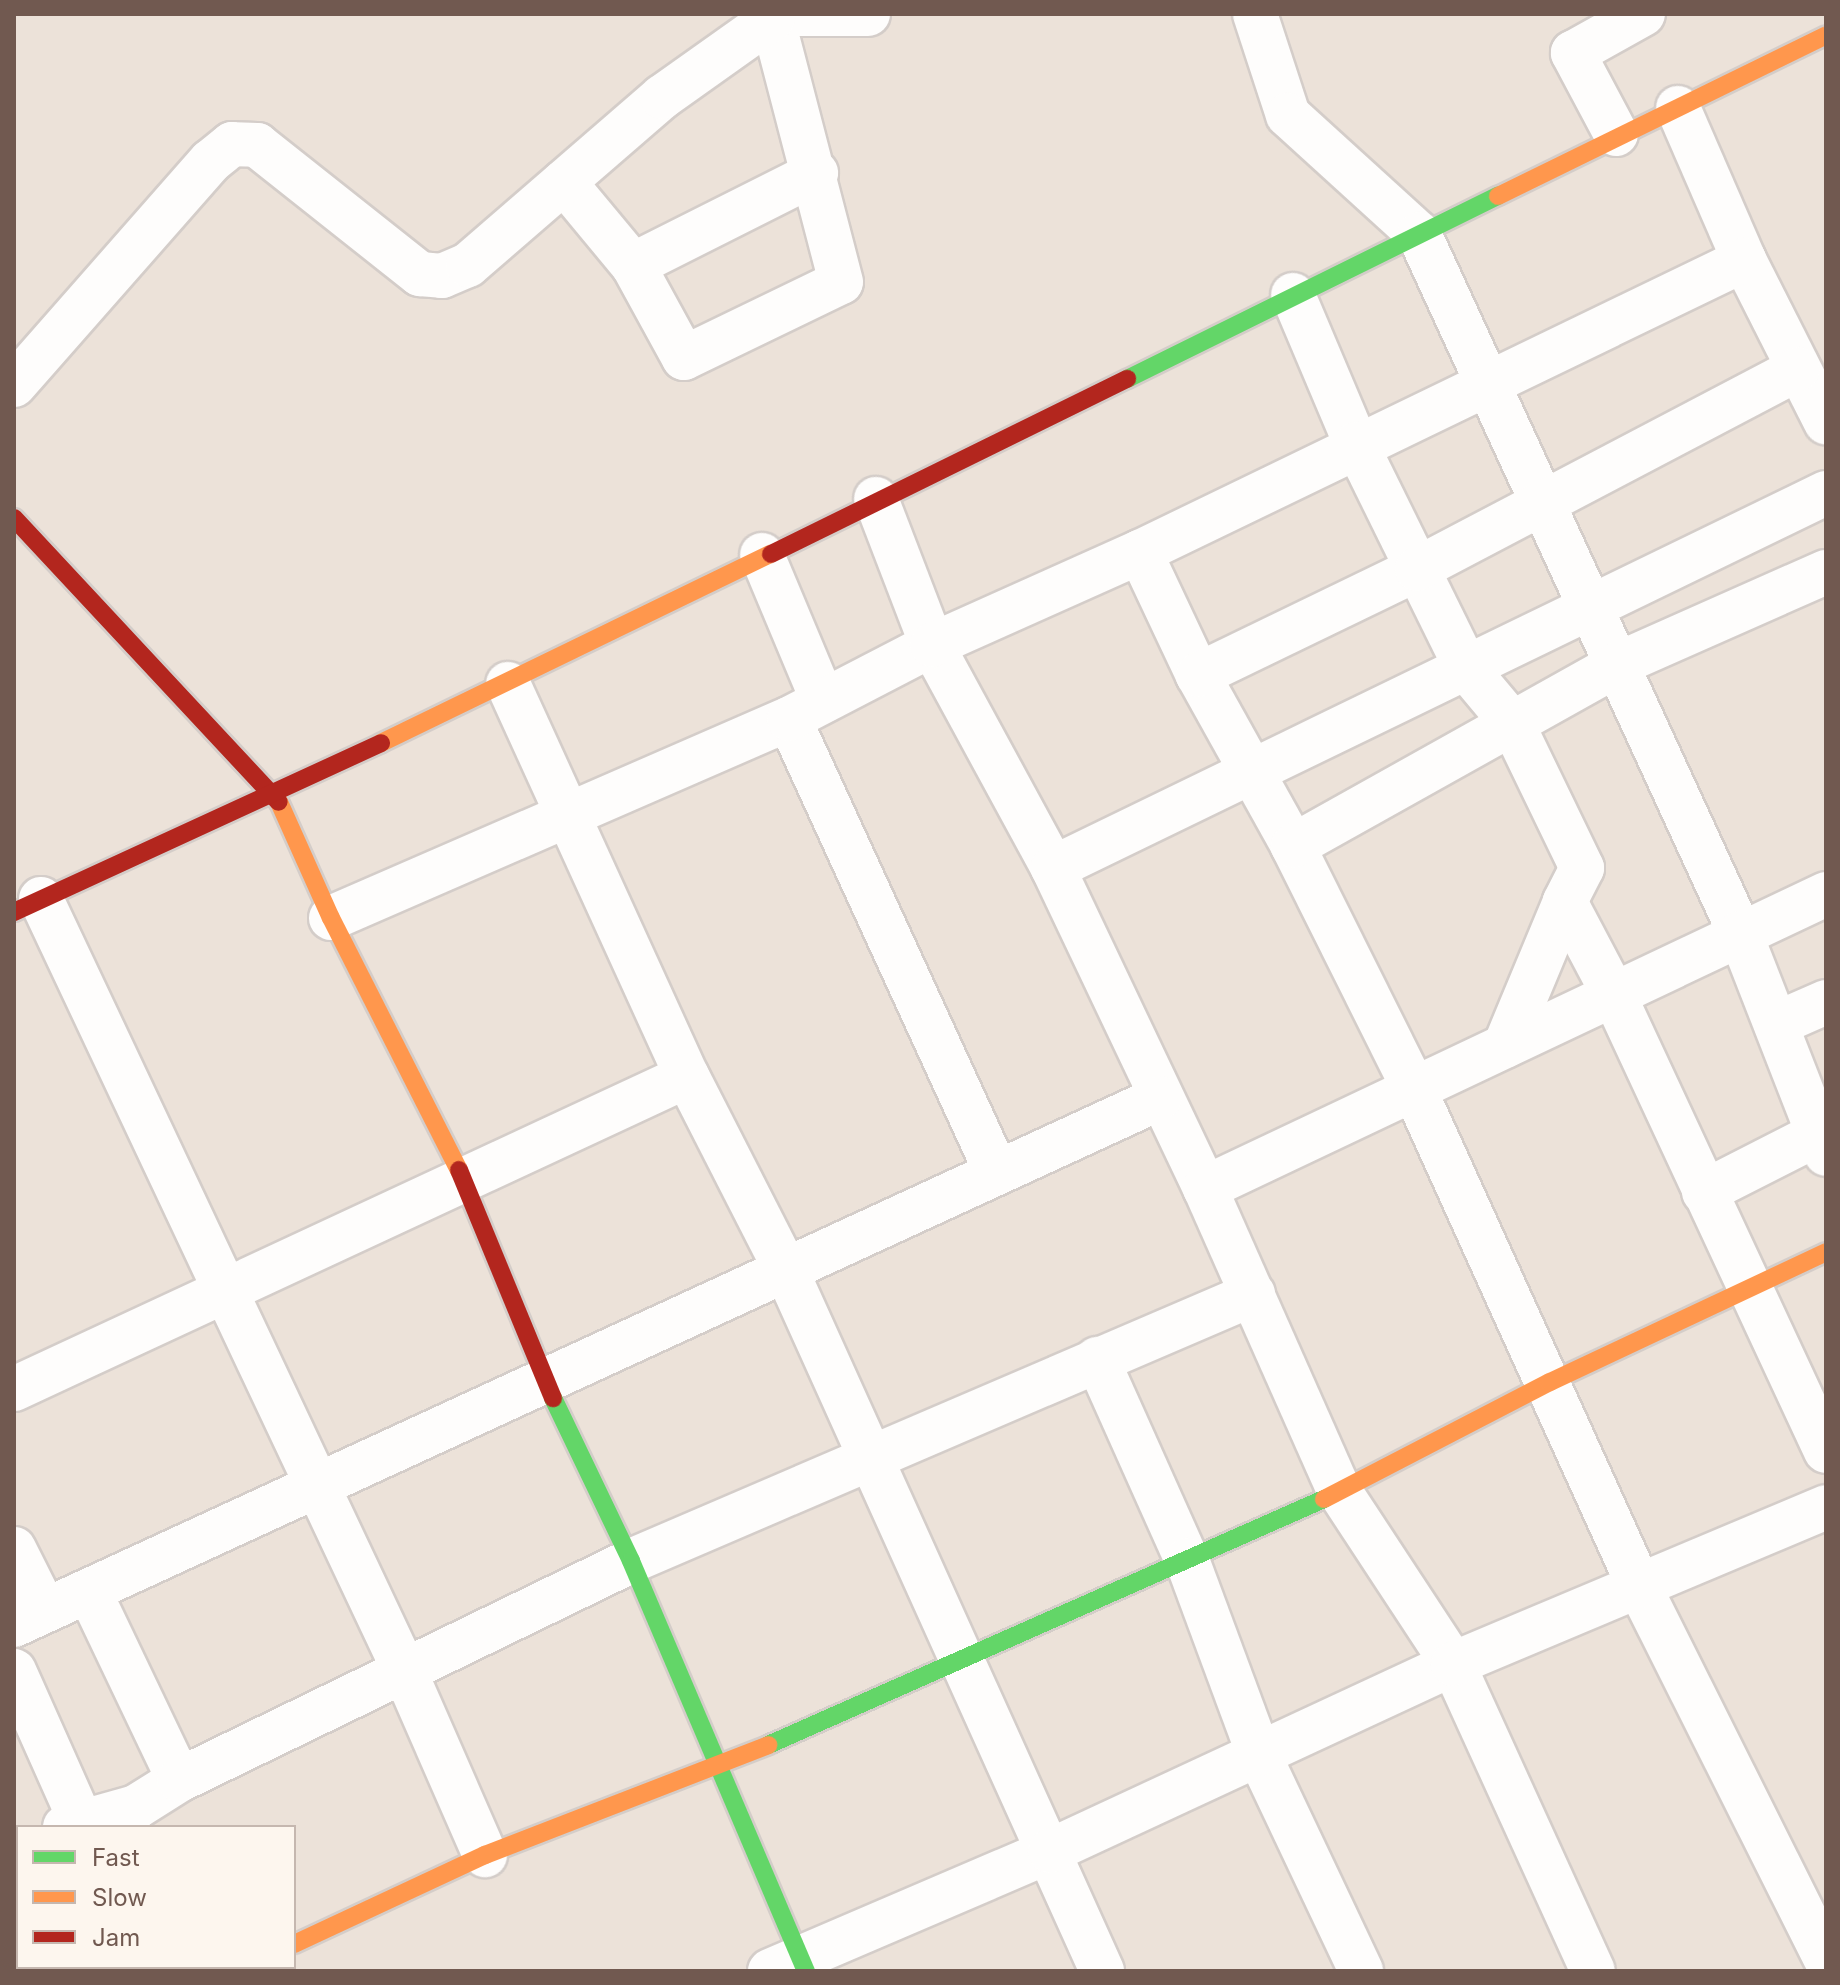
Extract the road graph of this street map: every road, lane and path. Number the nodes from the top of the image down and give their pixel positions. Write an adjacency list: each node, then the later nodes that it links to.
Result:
1 (868, 14): 4 (street)
2 (1255, 14): 10 (street)
3 (1643, 14): 7 (street)
4 (770, 15): 8 (street); 9 (street)
5 (1826, 35): 6 (street)
6 (1678, 108): 7 (street); 11 (street)
7 (1616, 134): 10 (street)
8 (816, 173): 12 (street); 12 (street)
9 (564, 182): 12 (street); 16 (street)
10 (1419, 234): 13 (street); 15 (street)
11 (1744, 260): 14 (street); 15 (street)
12 (633, 265)
13 (1293, 295): 18 (street); 20 (street)
14 (1798, 369): 17 (street); 21 (street)
15 (1485, 383): 18 (street); 21 (street)
16 (14, 385)
17 (1826, 422)
18 (1356, 444): 23 (street); 25 (street)
19 (1826, 493): 27 (street)
20 (876, 499): 24 (street); 28 (street)
21 (1545, 504): 25 (street); 27 (street)
22 (14, 518): 36 (street)
23 (1140, 552): 28 (street); 31 (street)
24 (762, 555): 32 (street); 33 (street)
25 (1417, 569): 30 (street); 31 (street)
26 (1826, 572): 29 (street)
27 (1592, 606): 29 (street); 30 (street)
28 (932, 645): 33 (street); 39 (street)
29 (1618, 664): 34 (street); 44 (street)
30 (1466, 668): 34 (street); 35 (street)
31 (1198, 675): 35 (street)
32 (508, 684): 36 (street); 37 (street)
33 (806, 710): 37 (street); 54 (street)
34 (1512, 723): 38 (street); 41 (street)
35 (1251, 772): 38 (street); 39 (street)
36 (275, 792): 42 (street); 43 (street)
37 (569, 818): 43 (street); 49 (street)
38 (1293, 846): 51 (street)
39 (1053, 868): 52 (street)
40 (1826, 894): 44 (street)
41 (1565, 902): 45 (street); 48 (street)
42 (27, 906): 61 (street)
43 (331, 918): 55 (street)
44 (1740, 933): 45 (street); 47 (street)
45 (1613, 993): 48 (street); 57 (street)
46 (1826, 1002): 47 (street)
47 (1776, 1024): 50 (street)
48 (1505, 1046): 51 (street)
49 (687, 1076): 55 (street); 59 (street)
50 (1812, 1087): 53 (street)
51 (1415, 1091): 56 (street); 65 (street)
52 (1160, 1098): 54 (street); 56 (street)
53 (1821, 1144): 57 (street)
54 (997, 1173): 59 (street)
55 (463, 1178): 61 (street); 64 (street)
56 (1205, 1188): 62 (street)
57 (1704, 1192): 60 (street)
58 (1826, 1252): 60 (street)
59 (786, 1270): 64 (street); 68 (street)
60 (1749, 1290): 65 (street); 67 (street)
61 (223, 1291): 66 (street); 69 (street)
62 (1253, 1294): 63 (street); 70 (street)
63 (1097, 1359): 68 (street); 73 (street)
64 (545, 1381): 69 (street); 74 (street)
65 (1550, 1382): 70 (street); 75 (street)
66 (14, 1389)
67 (1826, 1451)
68 (871, 1458): 74 (street); 78 (street)
69 (318, 1486): 76 (street); 81 (street)
70 (1340, 1492): 73 (street); 79 (street)
71 (1826, 1507): 75 (street)
72 (14, 1549): 77 (street)
73 (1187, 1560): 78 (street); 82 (street)
74 (631, 1561): 81 (street); 83 (street)
75 (1640, 1588): 79 (street); 90 (street)
76 (89, 1591): 77 (street); 84 (street)
77 (30, 1618)
78 (963, 1660): 83 (street); 87 (street)
79 (1453, 1664): 82 (street); 94 (street)
80 (14, 1671): 86 (street)
81 (405, 1672): 84 (street); 88 (street)
82 (1259, 1755): 87 (street); 93 (street)
83 (720, 1766): 88 (street); 91 (street)
84 (179, 1780): 85 (street)
85 (141, 1817): 86 (street)
86 (73, 1823)
87 (1050, 1851): 91 (street); 92 (street)
88 (485, 1855): 89 (street)
89 (296, 1943)
90 (1824, 1950)
91 (792, 1966)
92 (1102, 1971)
93 (1361, 1971)
94 (1593, 1971)

